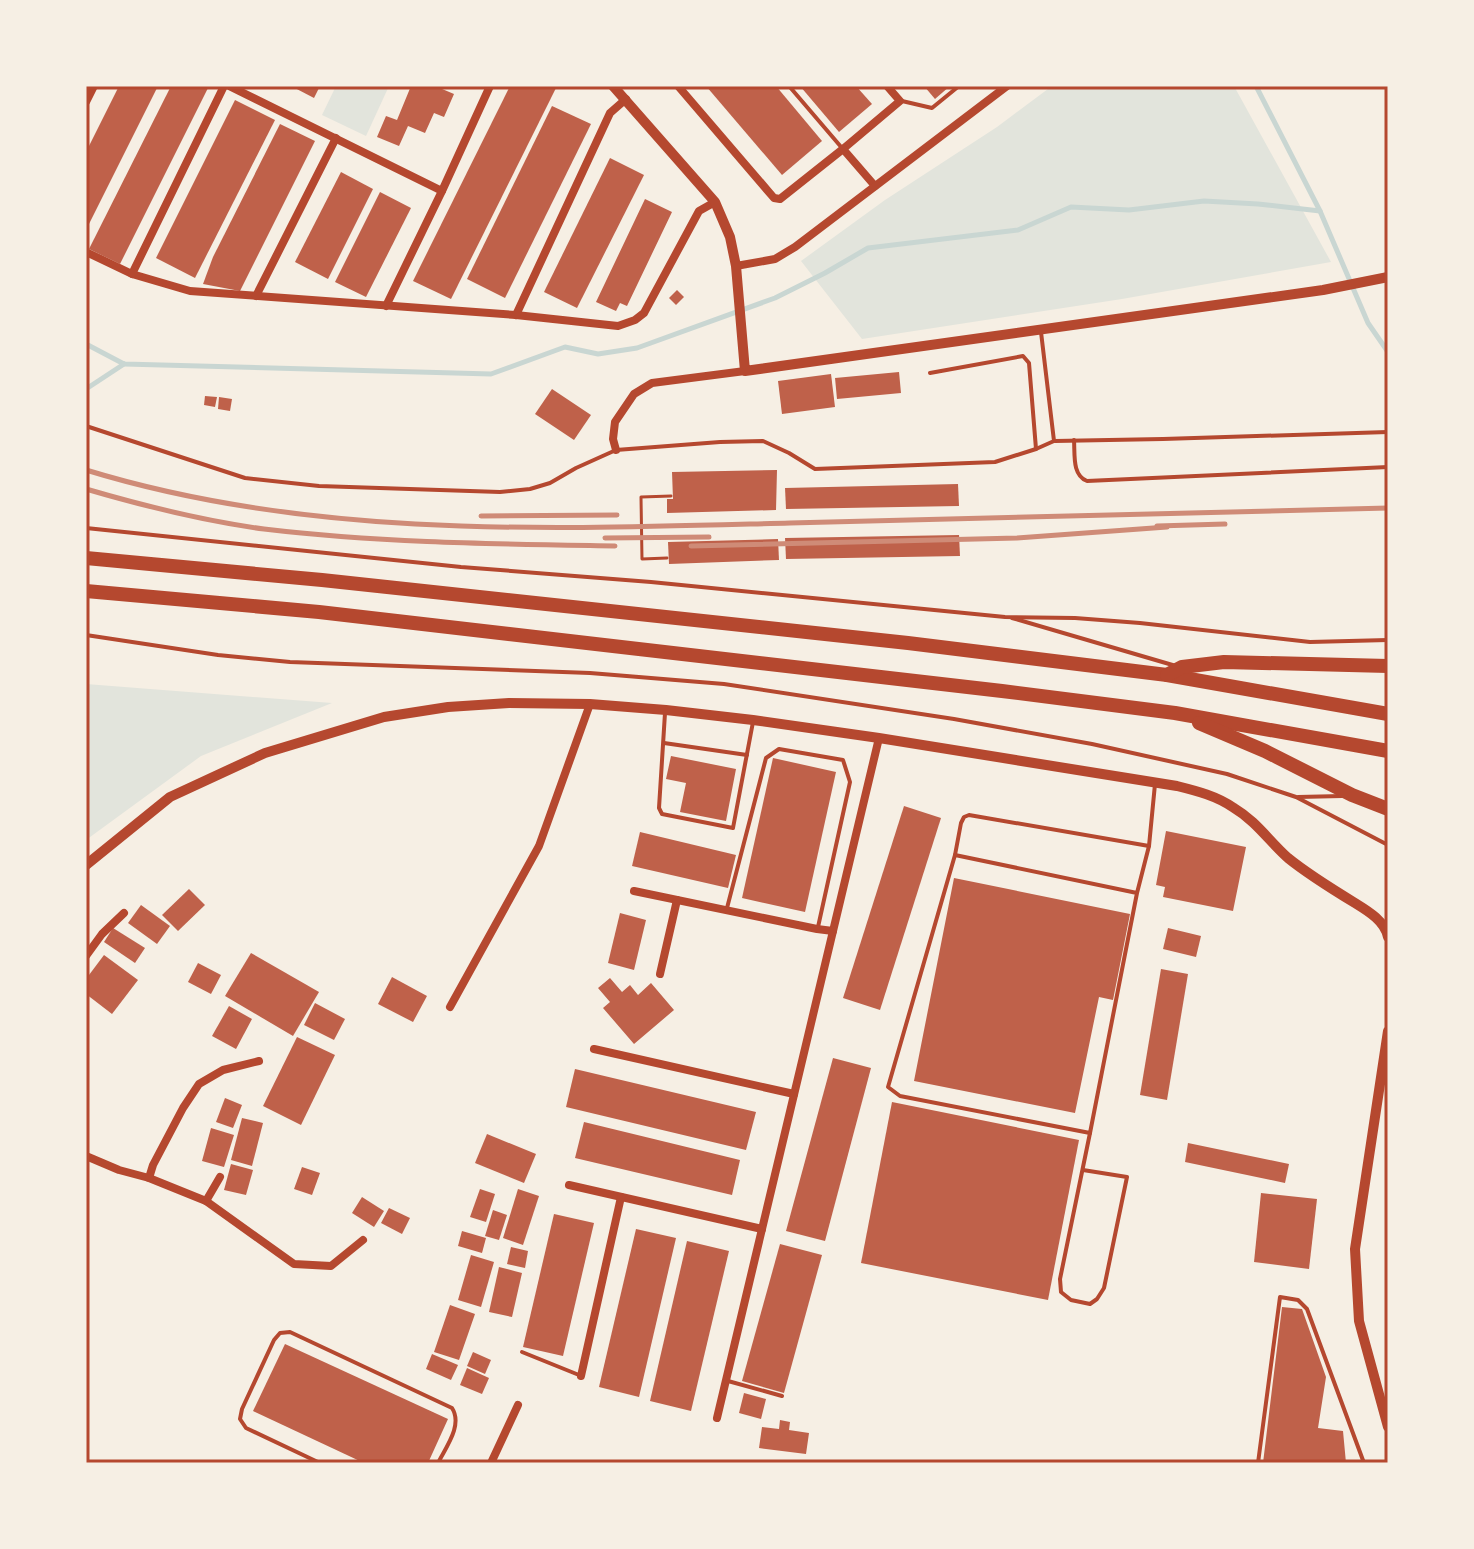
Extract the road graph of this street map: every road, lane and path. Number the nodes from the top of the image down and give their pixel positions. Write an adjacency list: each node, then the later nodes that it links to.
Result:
1 (94, 86): 12 (street)
2 (227, 86): 13 (street); 20 (street)
3 (490, 86): 16 (street)
4 (613, 86): 10 (street)
5 (678, 86): 14 (street)
6 (789, 86): 14 (lane)
7 (887, 86): 11 (street)
8 (959, 86): 11 (lane)
9 (1007, 86): 15 (street)
10 (626, 99): 17 (street); 24 (street)
11 (900, 101): 14 (street)
12 (86, 102)
13 (336, 138): 16 (street); 22 (street)
14 (843, 149): 15 (street)
15 (875, 186): 19 (street)
16 (442, 191): 23 (street)
17 (715, 202): 19 (street); 24 (street)
18 (86, 252): 20 (street)
19 (736, 266): 26 (street)
20 (132, 274): 22 (street)
21 (1384, 278): 25 (street)
22 (256, 296): 23 (street)
23 (386, 306): 24 (street)
24 (516, 315)
25 (1041, 330): 26 (street); 31 (lane)
26 (745, 371): 33 (street)
27 (930, 373): 32 (lane)
28 (86, 426): 33 (lane)
29 (1388, 432): 30 (lane)
30 (1074, 440): 31 (lane); 34 (lane)
31 (1054, 441): 32 (lane)
32 (1036, 449): 33 (lane)
33 (616, 450)
34 (1388, 467)
35 (671, 496): 38 (path)
36 (86, 528): 40 (lane)
37 (86, 558): 45 (highway)
38 (667, 558)
39 (86, 591): 48 (highway)
40 (1005, 617): 42 (lane); 44 (lane)
41 (86, 635): 57 (lane)
42 (1388, 640)
43 (1388, 666): 44 (highway)
44 (1182, 667): 45 (highway)
45 (1167, 675): 49 (highway)
46 (590, 704): 47 (street); 62 (street); 73 (street)
47 (666, 710): 50 (street); 52 (lane)
48 (1175, 713): 53 (highway); 56 (highway)
49 (1388, 714)
50 (753, 720): 51 (street); 54 (lane)
51 (879, 738): 55 (street); 69 (street)
52 (664, 743): 54 (lane); 54 (lane)
53 (1388, 751)
54 (747, 755)
55 (1155, 783): 60 (lane); 70 (street)
56 (1352, 795): 57 (lane); 58 (highway)
57 (1296, 797): 59 (lane)
58 (1388, 809)
59 (1388, 845)
60 (1149, 846): 61 (lane); 64 (lane)
61 (955, 855): 64 (lane); 78 (lane)
62 (86, 865)
63 (634, 891): 65 (street)
64 (1137, 893): 78 (lane)
65 (677, 900): 66 (street); 72 (street)
66 (726, 910): 68 (street); 68 (lane)
67 (124, 913): 71 (street)
68 (817, 929): 69 (street)
69 (833, 931): 77 (street)
70 (1388, 937)
71 (86, 956)
72 (660, 974)
73 (450, 1007)
74 (1388, 1031): 94 (street)
75 (594, 1049): 77 (street)
76 (259, 1061): 82 (street)
77 (794, 1094): 86 (street)
78 (1090, 1133): 80 (lane)
79 (86, 1156): 82 (street)
80 (1083, 1170): 80 (lane)
81 (220, 1177): 85 (street)
82 (149, 1178): 85 (street)
83 (569, 1185): 84 (street)
84 (621, 1197): 86 (street); 89 (street)
85 (206, 1201): 87 (street)
86 (762, 1229): 90 (street)
87 (363, 1240)
88 (522, 1352): 89 (lane)
89 (581, 1376)
90 (726, 1381): 91 (lane); 93 (street)
91 (782, 1396)
92 (518, 1405): 97 (street)
93 (717, 1418)
94 (1387, 1420)
95 (320, 1463): 96 (lane)
96 (438, 1463)
97 (491, 1463)
98 (1258, 1463): 99 (lane)
99 (1364, 1463)

